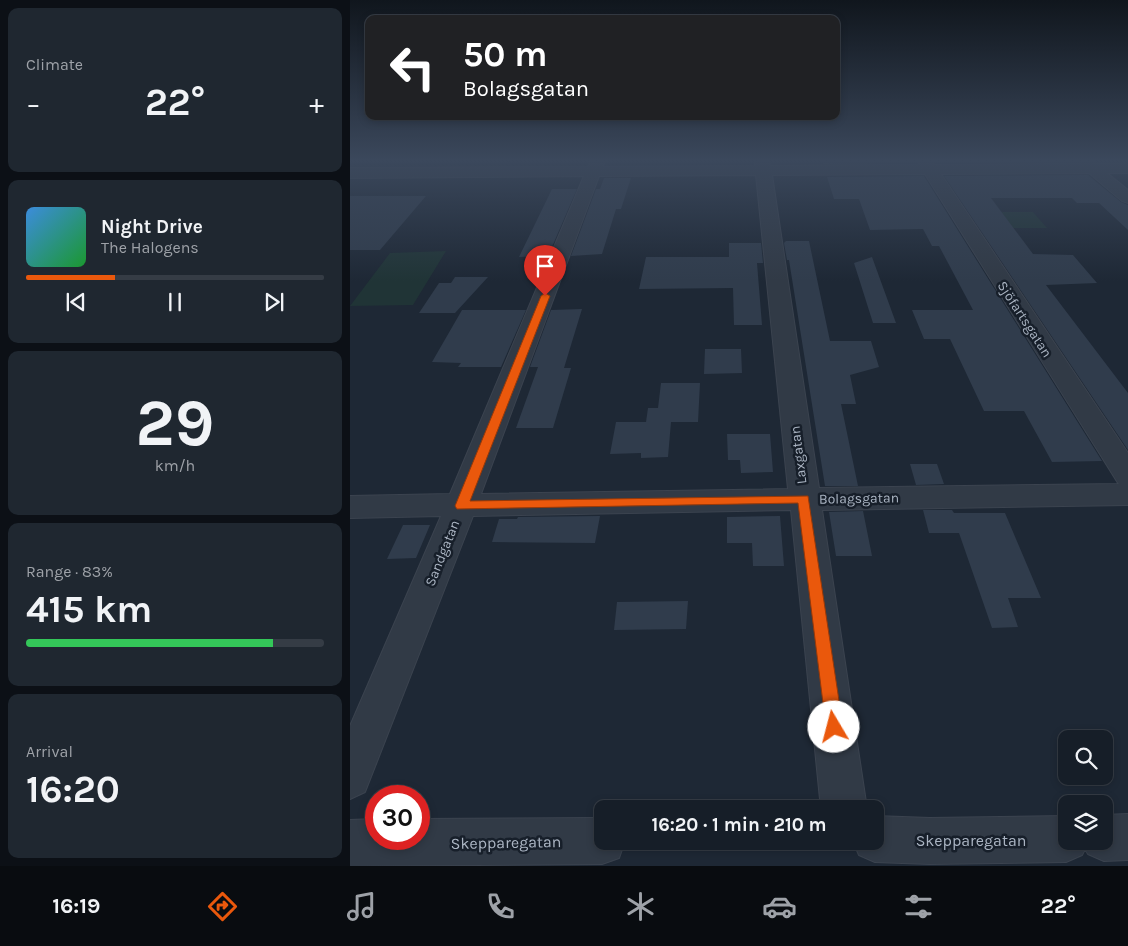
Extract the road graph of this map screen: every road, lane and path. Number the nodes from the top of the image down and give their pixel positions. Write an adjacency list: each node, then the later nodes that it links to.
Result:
1 (582, 200): 7 (street, Sandgatan)
2 (767, 200): 6 (street, Laxgatan)
3 (950, 200): 4 (street, Sjöfartsgatan)
4 (1128, 476)
5 (1128, 494): 6 (street, Bolagsgatan)
6 (804, 499): 7 (street, Bolagsgatan); 10 (street, Laxgatan)
7 (461, 506): 8 (street, Bolagsgatan); 9 (street, Sandgatan)
8 (350, 507)
9 (350, 777)
10 (843, 800)
11 (1128, 837): 13 (street)
12 (1058, 838): 14 (street, Skepparegatan)
13 (1113, 838)
14 (884, 839)
15 (594, 840): 16 (street, Skepparegatan)
16 (350, 843)

